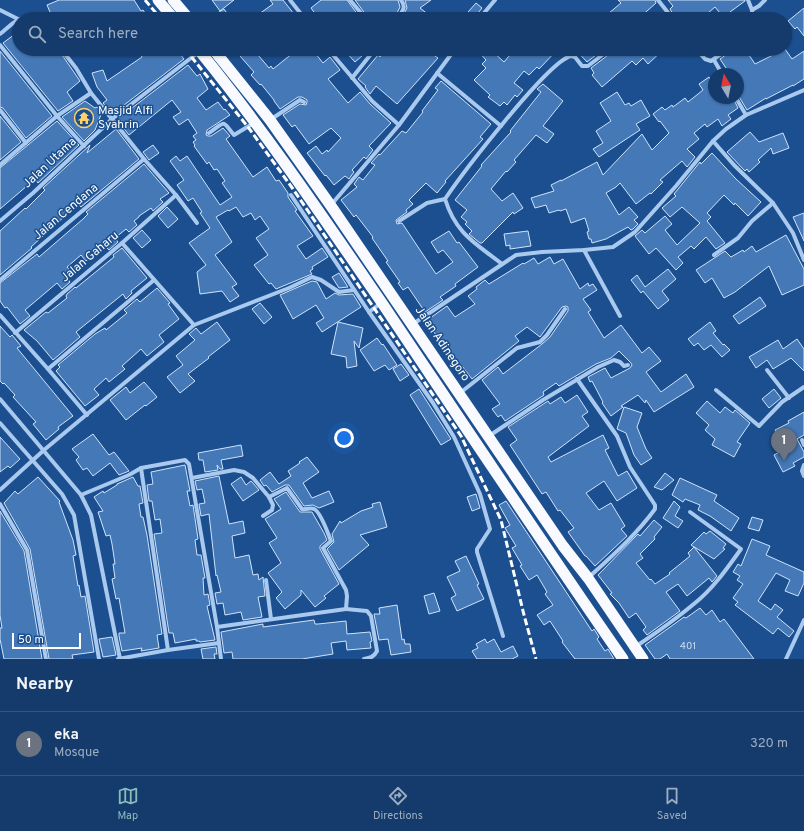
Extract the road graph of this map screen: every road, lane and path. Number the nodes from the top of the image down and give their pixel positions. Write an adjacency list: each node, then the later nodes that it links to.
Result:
1 (158, 0): 12 (highway)
2 (173, 0): 13 (highway)
3 (290, 0): 14 (street)
4 (350, 0): 15 (street)
5 (401, 0): 16 (street)
6 (495, 0): 17 (street)
7 (658, 0): 18 (street)
8 (748, 0): 11 (street)
9 (765, 0): 11 (street)
10 (0, 10): 19 (street)
11 (752, 10)
12 (168, 12)
13 (183, 12)
14 (299, 12)
15 (360, 12)
16 (401, 12)
17 (485, 12)
18 (667, 12)
19 (12, 16)
20 (12, 24): 21 (street)
21 (0, 34)
22 (0, 45): 45 (street)
23 (67, 56): 40 (street)
24 (191, 56): 46 (street, Jalan Utama)
25 (204, 56): 48 (highway)
26 (219, 56): 47 (highway, Jalan Adinegoro)
27 (334, 56): 38 (street)
28 (369, 56): 38 (street)
29 (450, 56): 37 (street)
30 (571, 56): 32 (street)
31 (571, 56): 50 (street)
32 (601, 56)
33 (702, 56): 35 (street)
34 (719, 56): 35 (street)
35 (714, 60): 36 (street)
36 (719, 68)
37 (437, 73): 49 (street); 50 (street)
38 (352, 78): 49 (street)
39 (804, 90): 44 (street)
40 (90, 93): 45 (street); 46 (street)
41 (304, 102): 47 (street)
42 (740, 104): 44 (street)
43 (0, 110): 53 (street)
44 (746, 115): 52 (street)
45 (57, 116): 53 (street); 54 (street)
46 (112, 119): 54 (street, Jalan Utama); 55 (street)
47 (270, 120): 61 (highway, Jalan Adinegoro)
48 (256, 122): 51 (street); 73 (highway)
49 (399, 125): 61 (street)
50 (501, 126): 59 (street)
51 (209, 133)
52 (712, 141): 60 (street); 66 (street)
53 (26, 143): 56 (street)
54 (84, 146): 62 (street, Jalan Utama)
55 (144, 159): 57 (street); 70 (street, Jalan Cendana)
56 (0, 165)
57 (176, 195): 64 (street); 65 (street, Jalan Gaharu)
58 (291, 195): 72 (street)
59 (445, 199): 63 (street); 69 (street)
60 (773, 203): 67 (street); 68 (street)
61 (331, 206): 78 (highway, Jalan Adinegoro)
62 (0, 221)
63 (399, 221)
64 (197, 223)
65 (122, 243): 71 (street); 80 (street, Jalan Gaharu)
66 (584, 250): 69 (street); 77 (street)
67 (714, 255)
68 (804, 260)
69 (502, 264): 78 (street)
70 (0, 280)
71 (154, 280): 79 (street); 82 (street)
72 (354, 290): 75 (street); 79 (street)
73 (382, 303): 75 (street); 106 (highway)
74 (565, 309): 87 (street)
75 (369, 312): 115 (street)
76 (0, 315): 80 (street)
77 (620, 316)
78 (413, 324): 87 (highway, Jalan Adinegoro)
79 (194, 325): 90 (street)
80 (15, 333): 82 (street)
81 (628, 365): 84 (street)
82 (48, 369): 90 (street)
83 (767, 370): 88 (street)
84 (577, 379): 92 (street); 109 (street)
85 (804, 388): 88 (street)
86 (716, 390): 88 (street)
87 (460, 394): 92 (highway, Jalan Adinegoro)
88 (788, 398)
89 (0, 399): 93 (street)
90 (87, 415): 93 (street)
91 (0, 423): 94 (street)
92 (488, 436): 105 (highway, Jalan Adinegoro)
93 (44, 450): 94 (street); 100 (street)
94 (32, 460): 99 (street); 120 (street)
95 (804, 465): 97 (street)
96 (142, 468): 98 (street); 100 (street); 118 (street)
97 (804, 476)
98 (192, 478): 101 (street); 114 (street)
99 (0, 490)
100 (81, 495): 121 (street)
101 (269, 497): 104 (street); 111 (street)
102 (0, 504): 119 (street)
103 (690, 512): 117 (street)
104 (263, 516)
105 (549, 524): 106 (highway); 107 (highway, Jalan Adinegoro)
106 (535, 532): 108 (highway)
107 (563, 546): 108 (highway); 109 (highway, Jalan Adinegoro)
108 (550, 555): 124 (highway)
109 (588, 578): 117 (highway, Jalan Adinegoro)
110 (266, 580): 112 (street)
111 (346, 609): 112 (street); 123 (street)
112 (271, 619): 114 (street)
113 (804, 620): 126 (street)
114 (217, 627): 116 (street)
115 (503, 636)
116 (219, 644): 118 (street); 122 (street)
117 (635, 647): 125 (highway, Jalan Adinegoro)
118 (168, 650): 121 (street)
119 (46, 659)
120 (98, 659)
121 (119, 659)
122 (221, 659)
123 (364, 659)
124 (623, 659)
125 (643, 659)
126 (786, 659)

